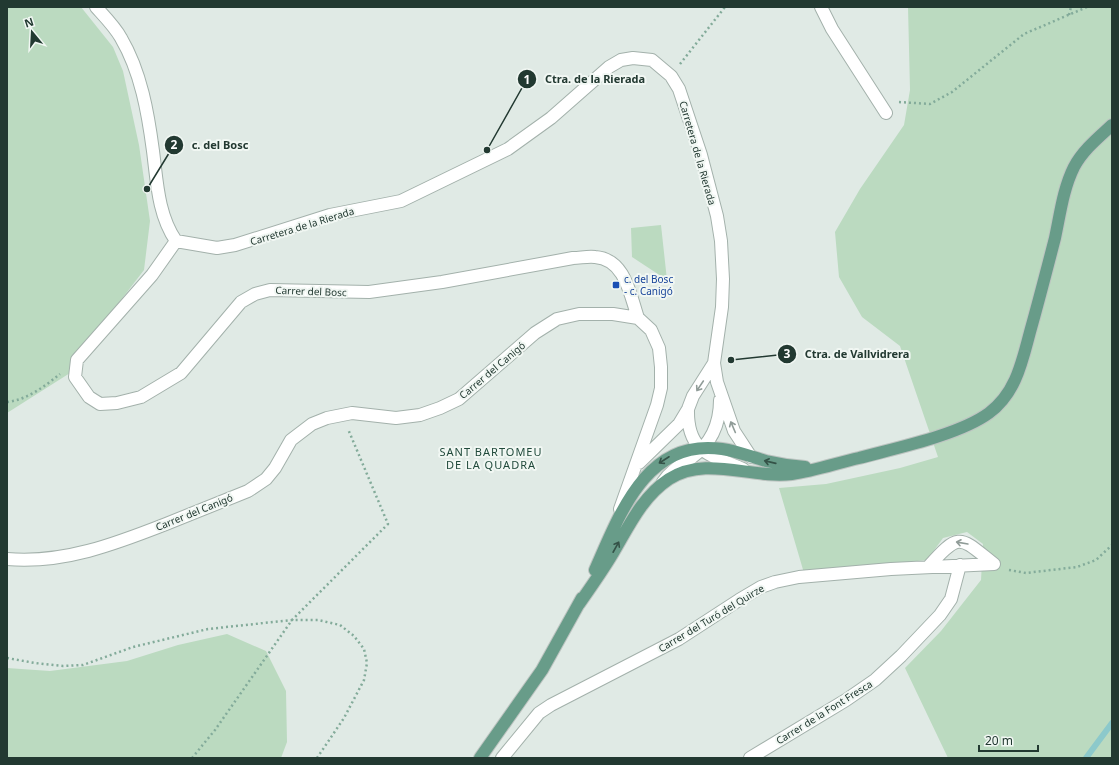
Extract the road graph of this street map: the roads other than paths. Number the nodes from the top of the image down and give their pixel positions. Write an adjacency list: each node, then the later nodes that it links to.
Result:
1 (96, 7): 5 (street)
2 (821, 7): 3 (street)
3 (886, 113)
4 (1112, 125): 13 (main road)
5 (176, 241): 6 (street, Carrer del Bosc); 7 (street, Carretera de la Rierada)
6 (638, 318): 12 (street); 17 (street, Carrer del Canigó)
7 (714, 363): 8 (street, Carretera de la Rierada); 9 (street, Carretera de la Rierada, one-way to 9)
8 (720, 394): 10 (street, Carretera de la Rierada); 11 (street, Carretera de la Rierada, one-way to 8)
9 (688, 409): 10 (street, Carretera de la Rierada); 12 (street, Carretera de la Rierada)
10 (700, 449): 11 (main road); 14 (street, Carretera de la Rierada); 15 (street, Carretera de la Rierada); 16 (main road, one-way to 16)
11 (751, 457): 13 (main road, one-way to 11)
12 (637, 465): 16 (street)
13 (817, 468): 14 (main road)
14 (749, 472): 15 (main road)
15 (661, 485): 20 (main road, one-way to 15)
16 (610, 536): 20 (main road)
17 (7, 559)
18 (960, 565): 19 (street, Carrer del Turó del Quirze); 19 (street, Carrer del Turó del Quirze, one-way to 19); 23 (street, Carrer de la Font Fresca)
19 (929, 566): 22 (street, Carrer del Turó del Quirze)
20 (579, 604): 21 (main road)
21 (480, 758)
22 (502, 758)
23 (750, 758)

